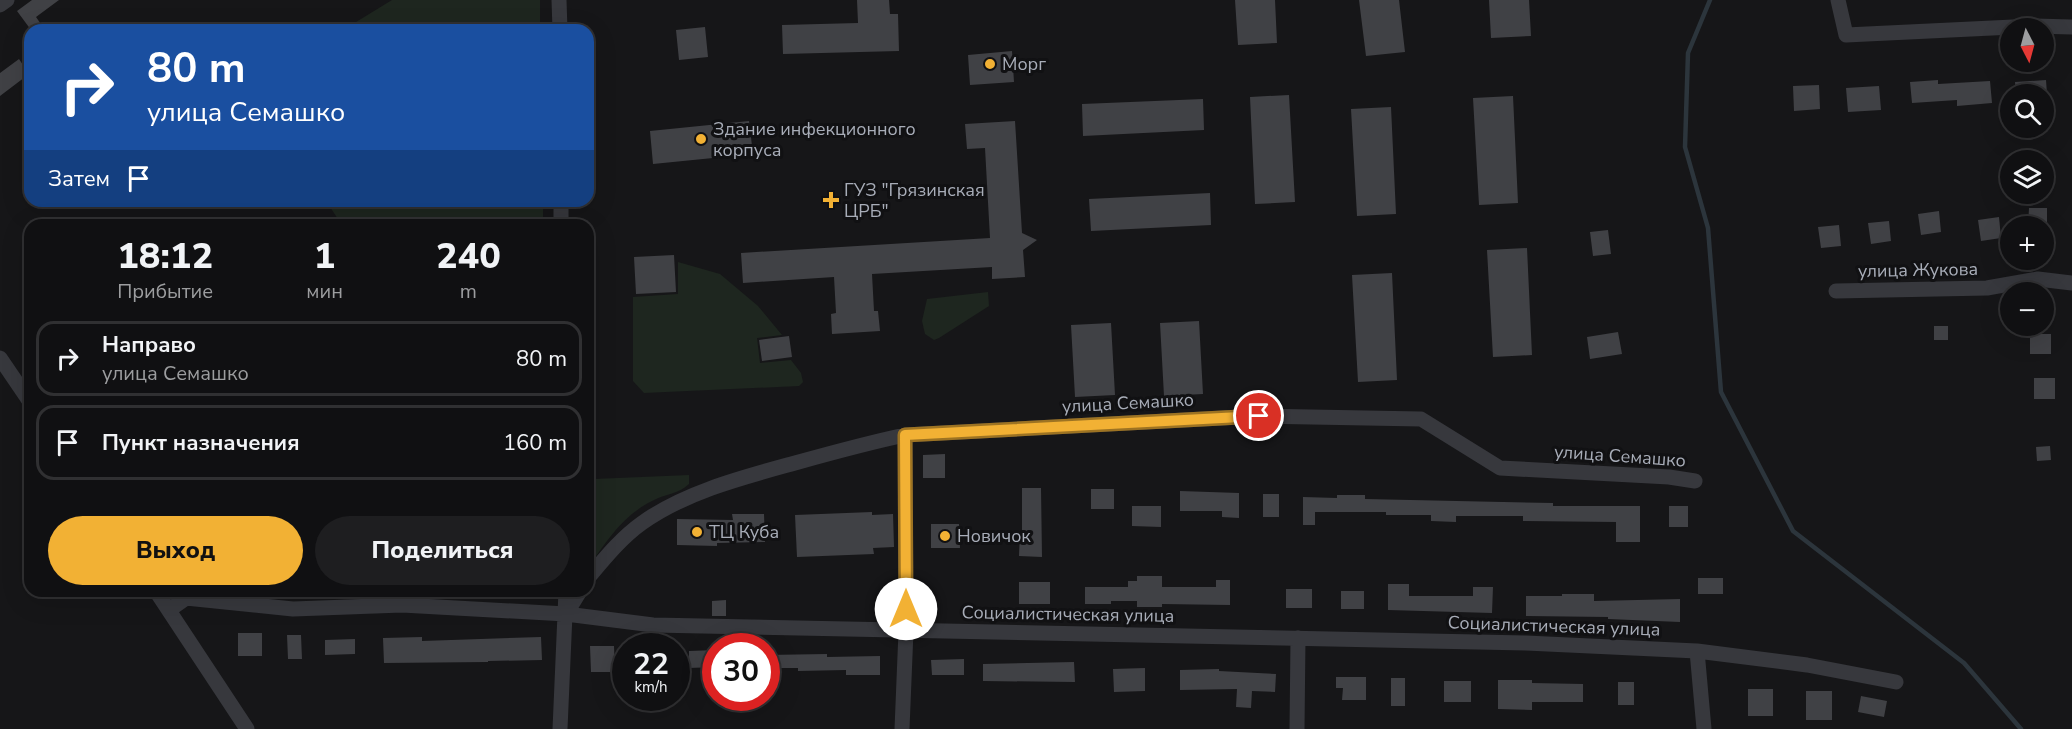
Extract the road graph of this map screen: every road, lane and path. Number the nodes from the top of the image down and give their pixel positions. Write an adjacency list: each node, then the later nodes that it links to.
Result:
1 (7, 0): 4 (street)
2 (559, 0): 5 (street)
3 (1838, 0): 6 (street)
4 (0, 5)
5 (560, 24)
6 (2072, 27)
7 (2072, 283): 8 (street, улица Жукова)
8 (1836, 291)
9 (0, 358): 10 (street)
10 (24, 393)
11 (905, 435): 12 (street, улица Семашко); 13 (street, улица Семашко); 19 (street)
12 (1695, 481)
13 (594, 571)
14 (160, 597): 17 (street)
15 (566, 597): 18 (street)
16 (576, 597): 18 (street)
17 (169, 610): 18 (street, Социалистическая улица); 23 (street)
18 (566, 614): 19 (street, Социалистическая улица); 24 (street)
19 (906, 630): 20 (street, Социалистическая улица); 25 (street)
20 (1298, 638): 21 (street, Социалистическая улица); 26 (street)
21 (1698, 651): 22 (street, Социалистическая улица); 27 (street)
22 (1896, 682)
23 (247, 729)
24 (560, 729)
25 (902, 729)
26 (1298, 729)
27 (1704, 729)

